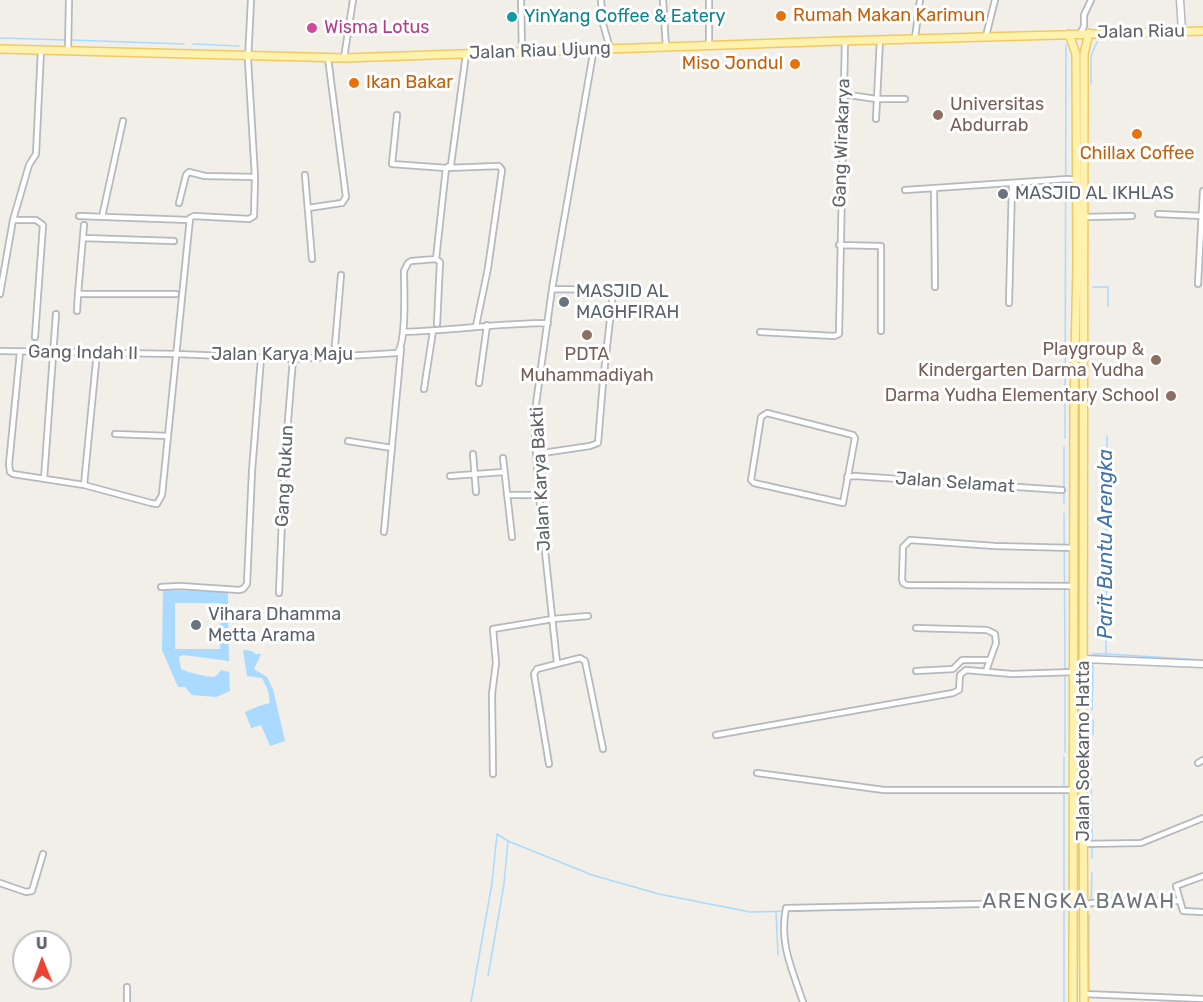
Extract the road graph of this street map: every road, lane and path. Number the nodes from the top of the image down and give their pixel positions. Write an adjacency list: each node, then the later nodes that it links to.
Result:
1 (69, 0): 26 (street)
2 (251, 0): 30 (street)
3 (352, 0): 32 (street)
4 (521, 0): 28 (street)
5 (601, 0): 24 (street)
6 (663, 0): 22 (street)
7 (709, 0): 21 (street)
8 (920, 0): 18 (street)
9 (995, 0): 17 (street)
10 (1091, 0): 16 (street)
11 (1180, 0): 12 (street)
12 (1182, 31): 13 (main road, Jalan Riau); 14 (main road, Jalan Riau)
13 (1203, 31)
14 (1089, 33): 16 (main road, Jalan Riau); 54 (main road, Jalan Soekarno Hatta)
15 (1069, 34): 16 (main road, Jalan Riau Ujung); 17 (main road, Jalan Riau Ujung); 42 (main road, Jalan Soekarno Hatta)
16 (1080, 34)
17 (986, 36): 18 (main road, Jalan Riau Ujung)
18 (915, 38): 19 (main road, Jalan Riau Ujung)
19 (880, 39): 20 (main road, Jalan Riau Ujung); 34 (street)
20 (845, 40): 21 (main road, Jalan Riau Ujung); 33 (street, Gang Wirakarya)
21 (709, 45): 22 (main road, Jalan Riau Ujung)
22 (666, 47): 24 (main road, Jalan Riau Ujung)
23 (594, 48): 24 (main road, Jalan Riau Ujung); 28 (main road, Jalan Riau Ujung); 67 (street, Jalan Karya Bakti)
24 (610, 48)
25 (0, 49): 27 (main road, Jalan Riau Ujung)
26 (68, 49): 27 (main road, Jalan Riau Ujung); 30 (main road, Jalan Riau Ujung)
27 (41, 50): 55 (street)
28 (522, 52): 29 (main road, Jalan Riau Ujung)
29 (466, 54): 32 (main road, Jalan Riau Ujung); 39 (street)
30 (249, 56): 31 (main road, Jalan Riau Ujung); 41 (street)
31 (328, 58): 32 (main road, Jalan Riau Ujung); 48 (street)
32 (344, 58)
33 (843, 94): 34 (street); 60 (street, Gang Wirakarya)
34 (876, 99): 35 (street); 37 (street)
35 (905, 99)
36 (397, 115): 39 (street)
37 (876, 119)
38 (123, 121): 53 (street)
39 (446, 168): 62 (street); 77 (street)
40 (305, 175): 48 (street)
41 (255, 177): 47 (street); 56 (street)
42 (1072, 180): 43 (street); 113 (main road, Jalan Soekarno Hatta)
43 (1012, 183): 44 (street); 71 (street)
44 (934, 189): 45 (street); 66 (street)
45 (904, 190)
46 (1203, 191): 52 (street)
47 (180, 203)
48 (308, 208): 61 (street)
49 (1158, 214): 52 (street)
50 (80, 216): 53 (street)
51 (1132, 216): 54 (street)
52 (1203, 216): 65 (street)
53 (102, 217): 56 (street)
54 (1085, 217): 112 (main road, Jalan Soekarno Hatta)
55 (14, 220): 63 (street); 82 (street)
56 (189, 220): 88 (street)
57 (84, 225): 58 (street)
58 (83, 238): 59 (street); 69 (street)
59 (174, 241)
60 (839, 245): 79 (street); 81 (street, Gang Wirakarya)
61 (312, 259)
62 (437, 259): 75 (street); 80 (street)
63 (2, 272): 68 (street)
64 (341, 275): 90 (street)
65 (1198, 284)
66 (935, 286)
67 (552, 289): 74 (street, Jalan Karya Bakti); 100 (street)
68 (0, 294)
69 (78, 294): 70 (street); 72 (street)
70 (176, 294)
71 (1009, 303)
72 (77, 311)
73 (56, 314): 84 (street)
74 (548, 323): 76 (street); 100 (street, Jalan Karya Bakti)
75 (437, 324)
76 (487, 325): 77 (street); 93 (street)
77 (476, 326): 78 (street)
78 (433, 331): 80 (street); 94 (street)
79 (881, 331)
80 (403, 332): 85 (street)
81 (760, 332)
82 (35, 337)
83 (0, 351): 86 (street, Gang Indah II)
84 (53, 351): 86 (street, Gang Indah II); 87 (street, Gang Indah II); 106 (street)
85 (399, 351): 90 (street, Jalan Karya Maju); 98 (street)
86 (20, 352): 106 (street)
87 (97, 352): 89 (street, Gang Indah II); 107 (street)
88 (177, 354): 89 (street, Jalan Karya Maju); 91 (street, Jalan Karya Maju); 96 (street)
89 (166, 355)
90 (334, 357): 92 (street, Jalan Karya Maju)
91 (261, 358): 92 (street, Jalan Karya Maju); 117 (street)
92 (293, 359): 119 (street, Gang Rukun)
93 (479, 383)
94 (424, 389)
95 (115, 434): 96 (street)
96 (168, 436): 107 (street)
97 (348, 441): 98 (street)
98 (392, 448): 114 (street)
99 (473, 454): 103 (street)
100 (536, 454): 111 (street, Jalan Karya Bakti)
101 (503, 458): 102 (street)
102 (504, 472): 103 (street); 110 (street)
103 (474, 474): 104 (street); 109 (street)
104 (450, 476)
105 (847, 477): 105 (street); 108 (street, Jalan Selamat)
106 (44, 478): 107 (street)
107 (84, 484)
108 (1062, 490)
109 (476, 492)
110 (507, 495): 111 (street); 115 (street)
111 (539, 495): 121 (street, Jalan Karya Bakti)
112 (1084, 522): 113 (main road); 123 (main road, Jalan Soekarno Hatta)
113 (1074, 523): 116 (main road, Jalan Soekarno Hatta)
114 (384, 532)
115 (512, 537)
116 (1068, 548): 118 (main road, Jalan Soekarno Hatta); 118 (street)
117 (160, 587)
118 (1068, 587): 129 (main road, Jalan Soekarno Hatta)
119 (279, 593)
120 (588, 616): 121 (street)
121 (553, 619): 125 (street, Jalan Karya Bakti); 134 (street)
122 (916, 628): 124 (street)
123 (1089, 659): 126 (street); 137 (main road, Jalan Soekarno Hatta)
124 (990, 660): 127 (street); 128 (street)
125 (557, 663): 131 (street); 132 (street)
126 (1203, 664)
127 (916, 671)
128 (986, 671): 129 (street); 130 (street)
129 (1075, 672): 135 (main road, Jalan Soekarno Hatta)
130 (716, 735)
131 (603, 749)
132 (549, 764)
133 (756, 773): 135 (street)
134 (493, 774)
135 (1074, 789): 142 (main road, Jalan Soekarno Hatta)
136 (1203, 818): 137 (street)
137 (1086, 844): 143 (main road, Jalan Soekarno Hatta)
138 (43, 854): 140 (street)
139 (1203, 876): 141 (street)
140 (0, 883)
141 (1179, 901): 143 (street); 144 (street)
142 (1073, 902): 149 (street); 150 (main road, Jalan Soekarno Hatta)
143 (1088, 904): 146 (main road, Jalan Soekarno Hatta)
144 (1203, 912)
145 (127, 987): 148 (street)
146 (1087, 994): 147 (street); 151 (main road, Jalan Soekarno Hatta)
147 (1203, 999)
148 (127, 1002)
149 (803, 1002)
150 (1073, 1002)
151 (1084, 1002)

